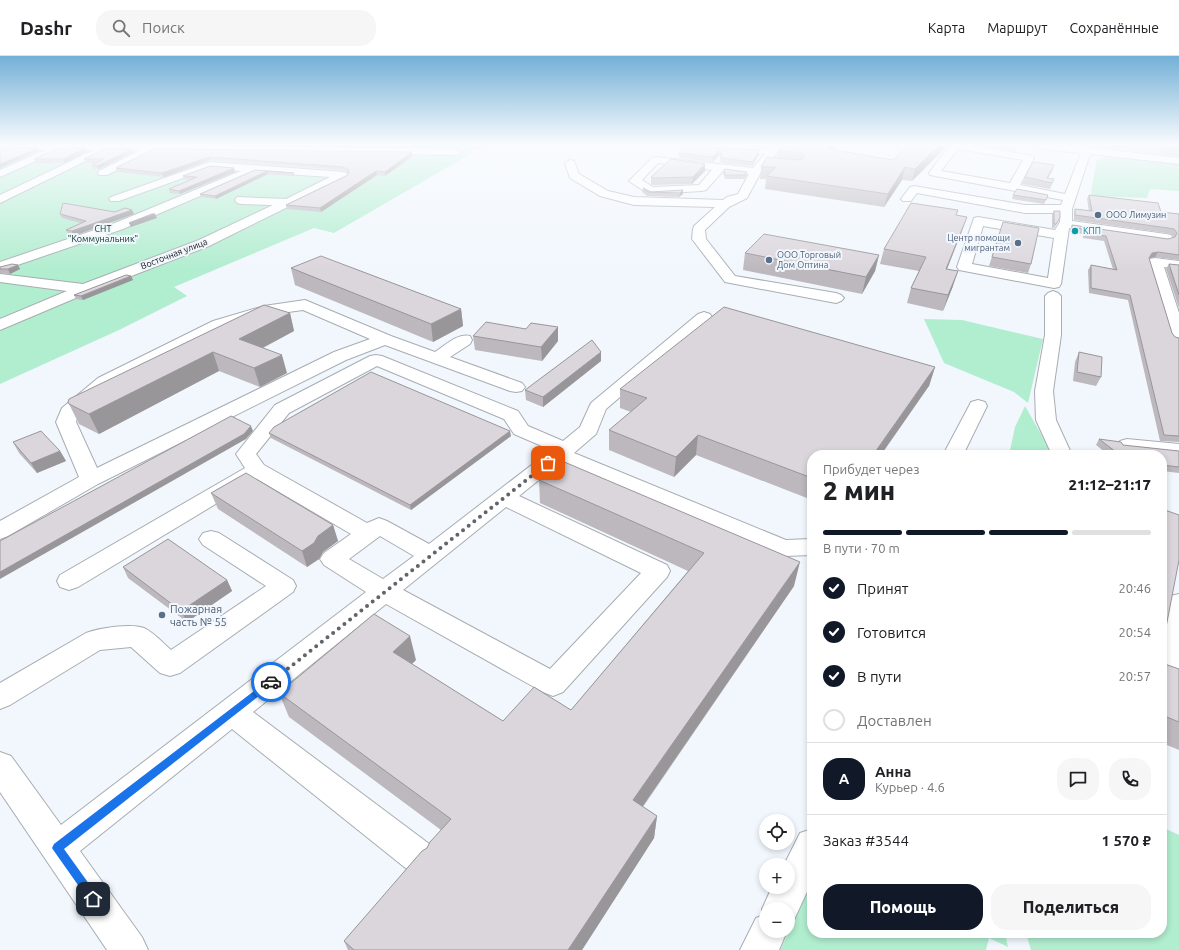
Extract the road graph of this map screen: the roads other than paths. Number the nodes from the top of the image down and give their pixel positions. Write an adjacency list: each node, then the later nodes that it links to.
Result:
1 (25, 187): 11 (street)
2 (149, 187): 12 (street)
3 (212, 187): 21 (street)
4 (320, 187): 15 (street, Восточная улица)
5 (592, 187): 17 (street)
6 (644, 187): 7 (street)
7 (703, 187)
8 (748, 187): 17 (street)
9 (1013, 187): 16 (street)
10 (1074, 187): 16 (street)
11 (0, 199)
12 (115, 199)
13 (241, 200): 15 (street)
14 (907, 200): 16 (street)
15 (288, 202): 23 (street, Восточная улица)
16 (1068, 203): 18 (street)
17 (727, 204): 25 (street)
18 (1063, 229): 18 (street); 19 (street)
19 (1166, 238)
20 (1179, 265): 28 (street)
21 (0, 267)
22 (0, 278): 23 (street)
23 (85, 289): 27 (street, Восточная улица)
24 (1053, 296): 36 (street)
25 (836, 298)
26 (704, 316): 38 (street)
27 (0, 325)
28 (1179, 338)
29 (385, 339): 31 (street); 40 (street); 40 (street)
30 (464, 340): 31 (street)
31 (437, 358): 32 (street)
32 (516, 387)
33 (978, 406): 35 (street)
34 (1127, 445): 37 (street)
35 (956, 450)
36 (1060, 450)
37 (1179, 450)
38 (562, 451): 39 (street); 41 (street); 45 (street)
39 (257, 470): 43 (street); 47 (street)
40 (91, 479): 42 (street)
41 (504, 498): 46 (street); 48 (street)
42 (0, 531)
43 (368, 534): 46 (street); 48 (street)
44 (211, 539): 51 (street)
45 (807, 547)
46 (431, 555): 48 (street)
47 (69, 581)
48 (385, 592): 52 (street)
49 (1179, 603): 50 (street)
50 (1167, 672)
51 (0, 697)
52 (232, 712): 54 (street); 56 (street)
53 (0, 766): 54 (street)
54 (57, 848): 59 (street)
55 (807, 855): 57 (street)
56 (420, 858)
57 (784, 902)
58 (765, 938): 60 (street)
59 (130, 950)
60 (759, 950)

